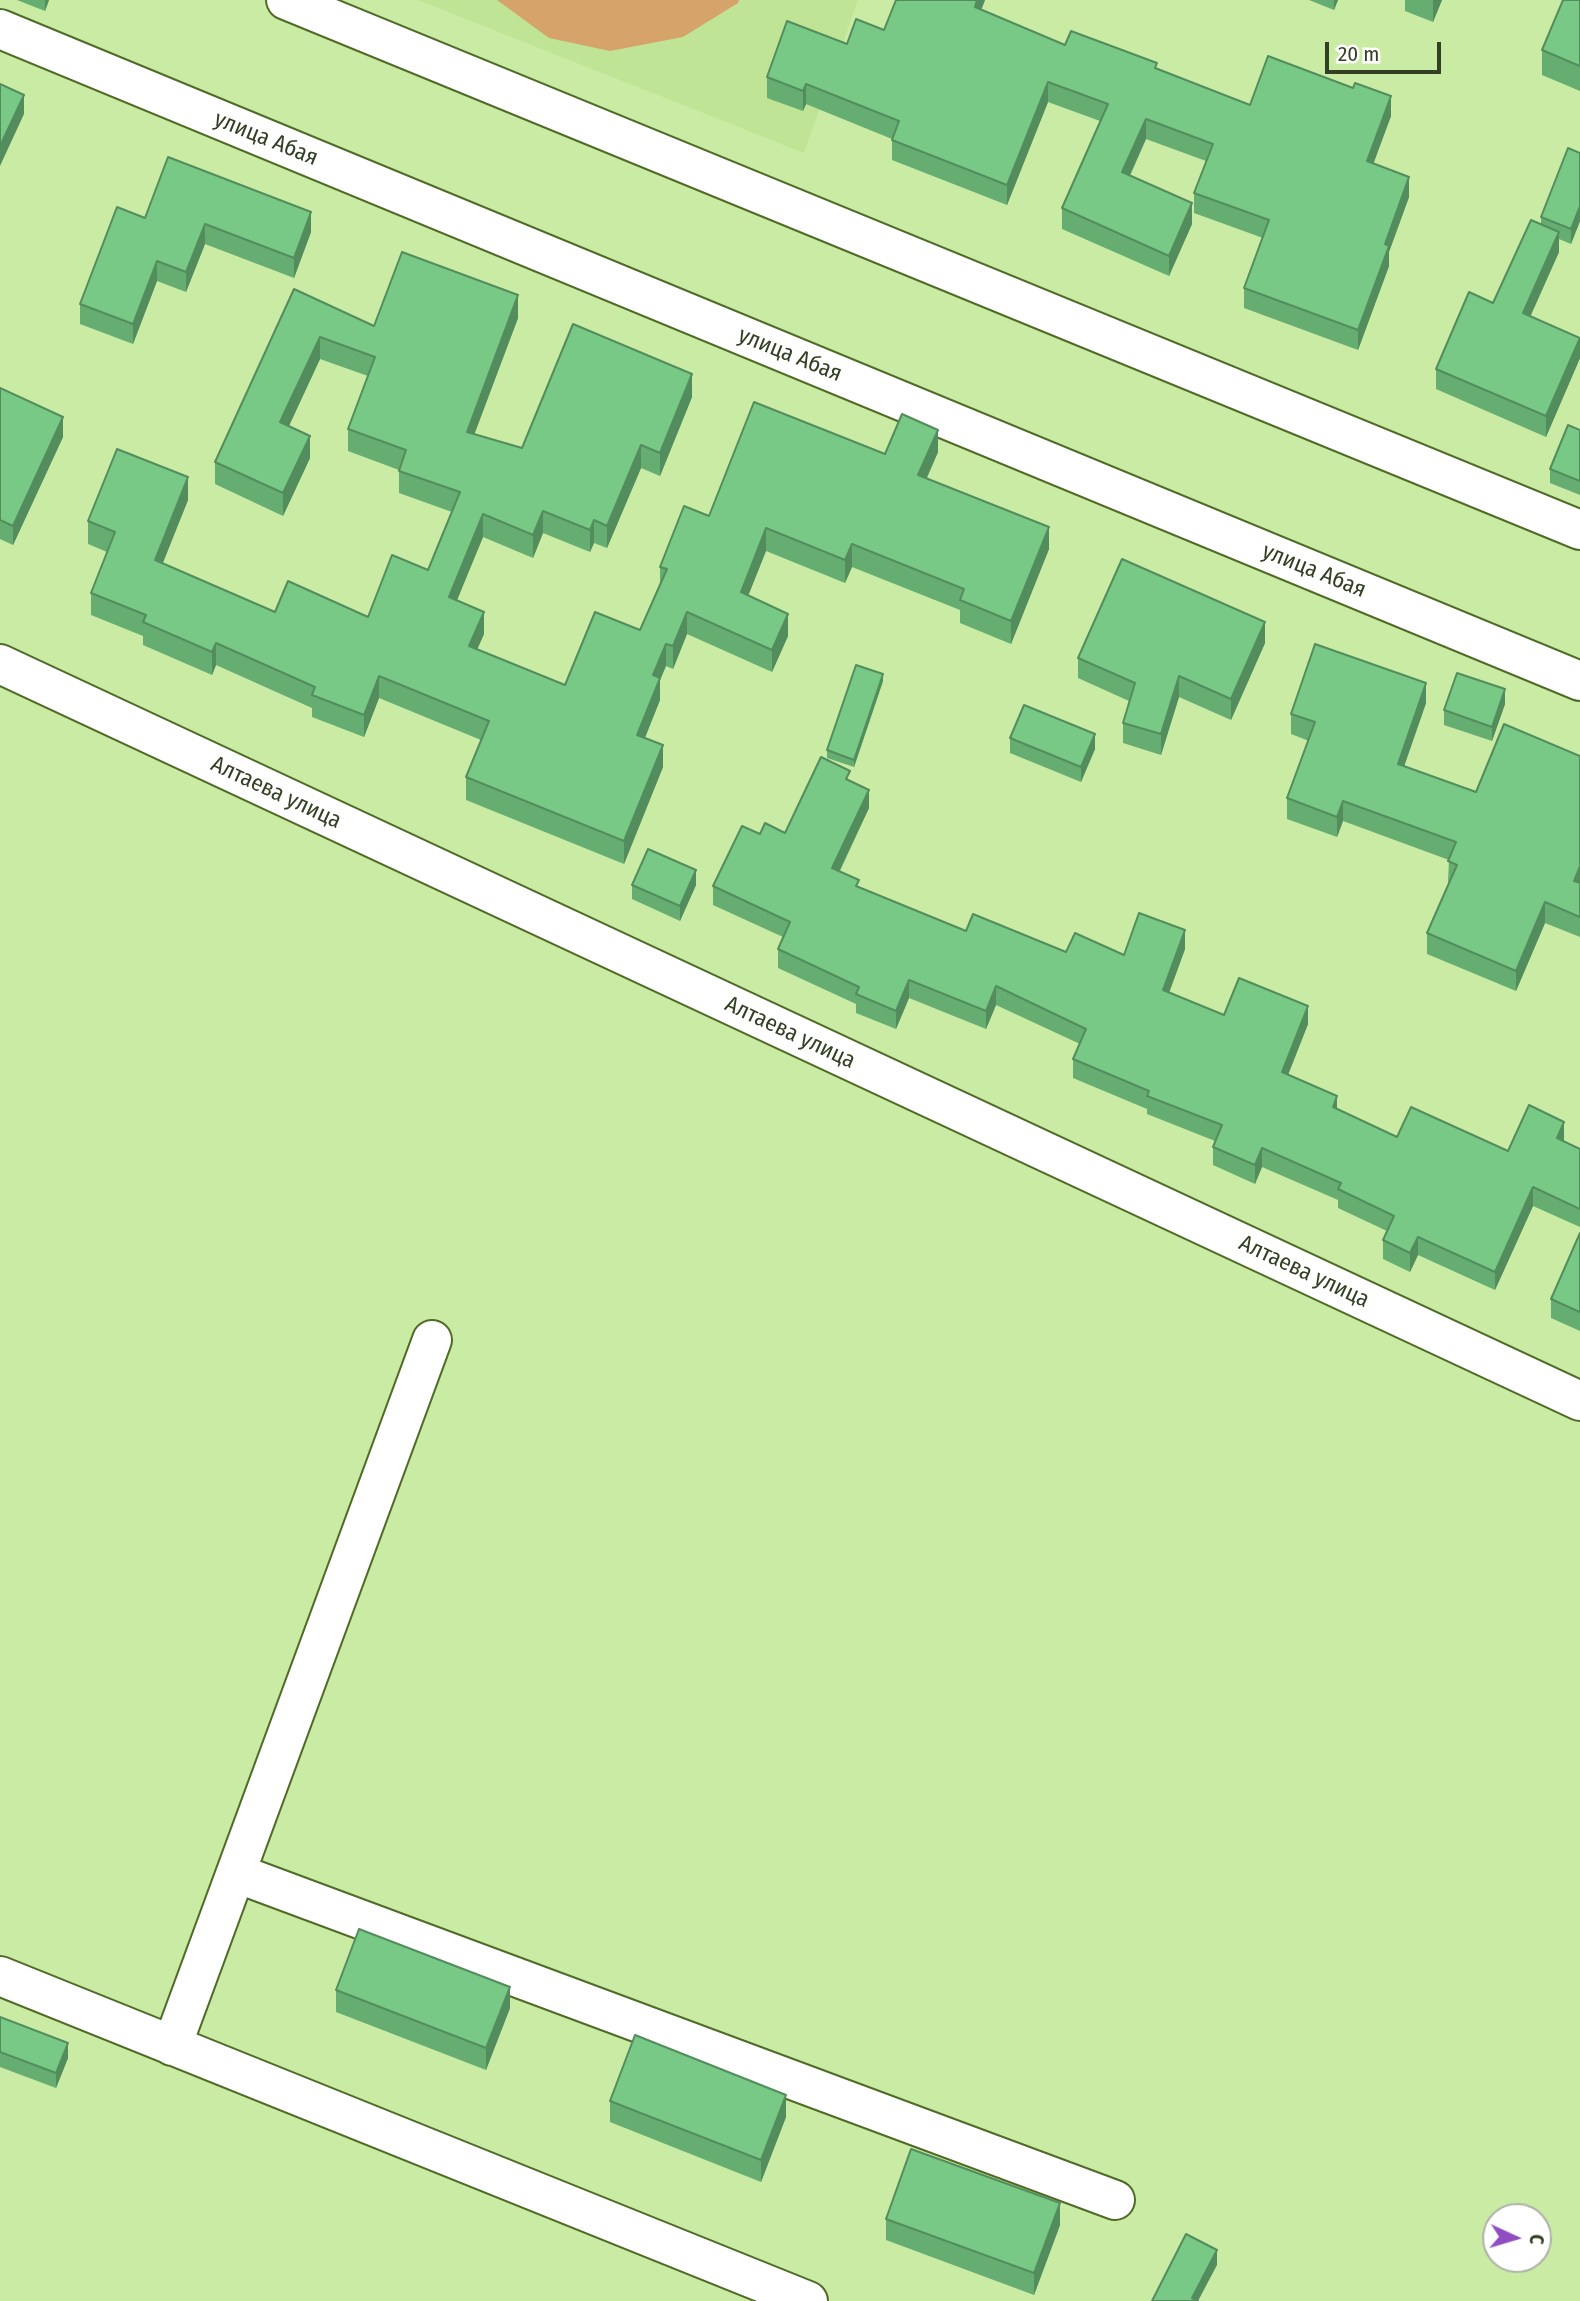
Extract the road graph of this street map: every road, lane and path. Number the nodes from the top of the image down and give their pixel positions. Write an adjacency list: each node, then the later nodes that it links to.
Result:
1 (286, 0): 3 (street)
2 (0, 29): 5 (street, улица Абая)
3 (1580, 530)
4 (0, 664): 7 (street, Алтаева улица)
5 (1580, 681)
6 (432, 1340): 8 (street)
7 (1580, 1401)
8 (236, 1873): 10 (street); 11 (street)
9 (0, 1976): 10 (street)
10 (172, 2046): 12 (street)
11 (1115, 2200)
12 (808, 2301)

